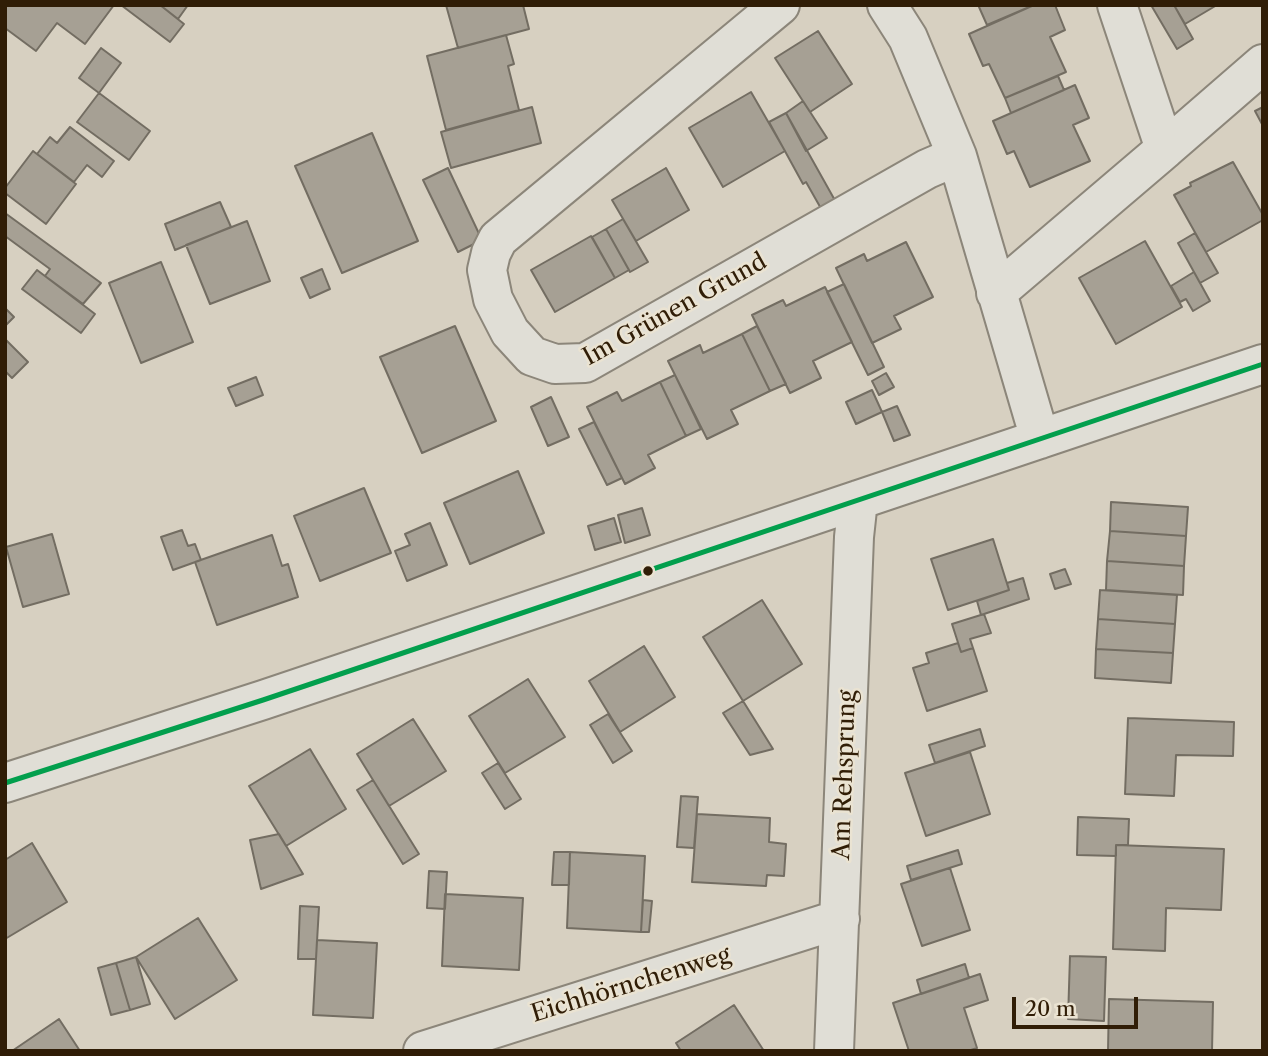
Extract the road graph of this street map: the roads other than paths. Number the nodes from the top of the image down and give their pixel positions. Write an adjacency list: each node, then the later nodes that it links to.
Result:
1 (780, 5): 6 (street, Im Grünen Grund)
2 (887, 5): 6 (street)
3 (1117, 5): 5 (street)
4 (1263, 64): 5 (street)
5 (1165, 149): 7 (street)
6 (957, 156): 7 (street)
7 (996, 293): 9 (street)
8 (1263, 364): 9 (street)
9 (1040, 439): 10 (street)
10 (858, 500): 11 (street); 12 (street, Am Rehsprung)
11 (5, 783)
12 (840, 919): 13 (street, Eichhörnchenweg); 14 (street, Am Rehsprung)
13 (423, 1051)
14 (834, 1051)

